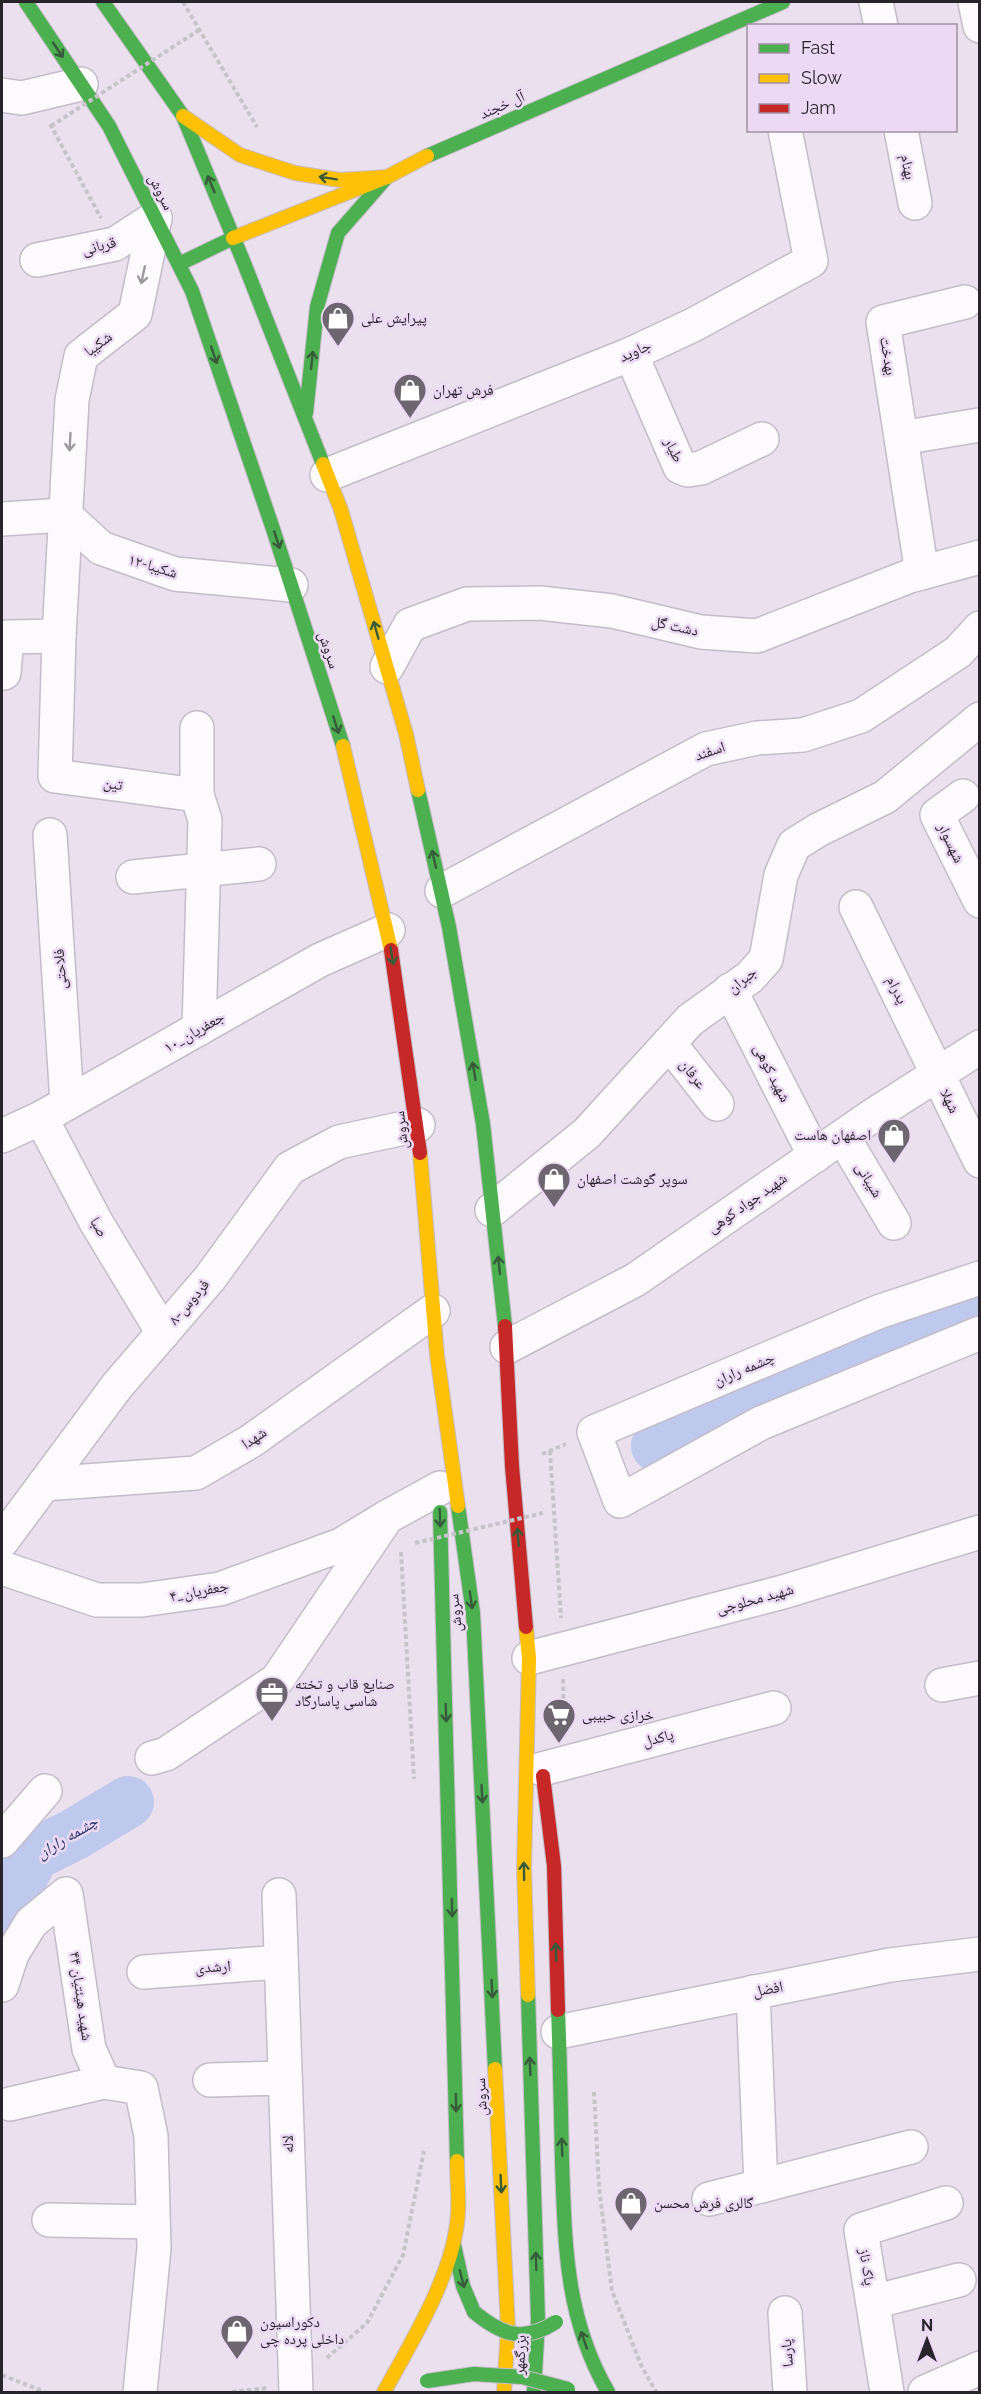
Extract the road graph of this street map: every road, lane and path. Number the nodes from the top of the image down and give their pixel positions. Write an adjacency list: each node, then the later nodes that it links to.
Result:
1 (26, 2): 10 (main road, سروش, one-way to 10)
2 (103, 2): 12 (main road)
3 (183, 2): 9 (path)
4 (876, 2): 7 (street)
5 (975, 2): 8 (street)
6 (770, 12): 17 (main road, آل خجند)
7 (880, 24)
8 (980, 26)
9 (199, 30): 13 (path, bridge); 14 (path)
10 (81, 84): 11 (street); 19 (main road, سروش)
11 (16, 96): 13 (path)
12 (183, 116): 17 (main road, one-way to 12); 20 (main road, one-way to 12)
13 (51, 126): 21 (path)
14 (259, 129)
15 (785, 132): 25 (street, جاوید)
16 (901, 132): 18 (street, بهنام)
17 (387, 177): 20 (main road, آل خجند); 26 (main road, one-way to 17)
18 (915, 203)
19 (155, 218): 21 (street, قربانی); 23 (main road, سروش); 31 (street, شکیبا, one-way to 31)
20 (234, 238): 23 (main road, آل خجند); 26 (main road)
21 (115, 244): 22 (street, قربانی)
22 (37, 260)
23 (179, 264): 35 (main road, سروش, one-way to 35)
24 (965, 302): 28 (street, بهدخت)
25 (631, 354): 29 (street, طیار); 30 (street, جاوید)
26 (305, 418): 30 (main road)
27 (979, 425): 28 (street)
28 (901, 438): 34 (street, بهدخت)
29 (762, 439)
30 (327, 475): 38 (main road, one-way to 30)
31 (65, 515): 32 (street); 35 (street, ۱۲-شکیبا); 37 (street, تین)
32 (2, 519)
33 (980, 557): 34 (street, دشت گل)
34 (922, 573): 38 (street, دشت گل)
35 (291, 585): 51 (main road, سروش, one-way to 51)
36 (980, 628): 48 (street, اسفند)
37 (59, 636): 39 (street); 42 (street, تین)
38 (387, 668): 48 (main road, one-way to 38)
39 (4, 673)
40 (980, 719): 52 (street, جبران)
41 (197, 728): 42 (street)
42 (197, 795): 46 (street)
43 (963, 796): 49 (street, شهسوار)
44 (50, 835): 58 (street, فلاحتی)
45 (259, 864): 46 (street)
46 (204, 869): 47 (street); 53 (street)
47 (133, 877)
48 (442, 891): 64 (main road, one-way to 48)
49 (980, 901)
50 (856, 907): 56 (street, پدرام)
51 (388, 930): 53 (street, ۱۰_جعفریان); 59 (main road, سروش, one-way to 59)
52 (730, 990): 54 (street, جبران); 62 (street, شهید کوهی)
53 (199, 1029): 58 (street, ۱۰_جعفریان)
54 (669, 1043): 57 (street, عرفان); 64 (street, جبران)
55 (980, 1047): 56 (street, شهید جواد کوهی)
56 (937, 1074): 61 (street, شهید جواد کوهی); 63 (street, شهلا)
57 (717, 1104)
58 (54, 1111): 60 (street, ۱۰_جعفریان); 68 (street, صبا)
59 (418, 1125): 67 (main road, سروش); 68 (street, ۸-فردوس)
60 (2, 1136)
61 (843, 1137): 62 (street, شهید جواد کوهی); 65 (street, شیبانی)
62 (815, 1156): 70 (street, شهید جواد کوهی)
63 (980, 1161)
64 (492, 1210): 70 (main road, one-way to 64)
65 (894, 1222)
66 (980, 1278): 72 (street, چشمه راران)
67 (434, 1311): 71 (main road, سروش); 74 (street, شهدا)
68 (163, 1333): 74 (street, ۸-فردوس)
69 (980, 1333): 72 (street)
70 (507, 1347): 73 (main road)
71 (437, 1355): 75 (main road); 115 (main road, سروش, one-way to 115)
72 (594, 1432): 73 (path)
73 (512, 1466): 82 (main road, one-way to 73)
74 (44, 1484): 79 (street, ۸-فردوس)
75 (440, 1488): 76 (street); 109 (main road, one-way to 109)
76 (394, 1513): 81 (street, ۴_جعفریان); 86 (street); 88 (path)
77 (543, 1513): 80 (path, bridge)
78 (980, 1532): 82 (street, شهید محلوجی)
79 (2, 1541)
80 (415, 1543)
81 (2, 1568)
82 (529, 1658): 87 (main road); 126 (main road, بزرگمهر, one-way to 82)
83 (980, 1678): 84 (street)
84 (942, 1685)
85 (774, 1708): 87 (street, پاکدل)
86 (152, 1758)
87 (542, 1769): 97 (main road, one-way to 87)
88 (415, 1782)
89 (45, 1791): 90 (street)
90 (2, 1841)
91 (279, 1895): 93 (street, لاله)
92 (980, 1954): 96 (street, افضل)
93 (281, 1962): 94 (street, ارشدی); 98 (street, لاله)
94 (144, 1972)
95 (2, 1985): 100 (street, شهید هیئتیان ۴۴)
96 (753, 1992): 97 (street, افضل); 104 (street)
97 (558, 2032): 111 (main road, one-way to 97)
98 (285, 2078): 99 (street); 123 (street, لاله)
99 (210, 2080)
100 (104, 2082): 101 (street); 108 (street)
101 (9, 2104)
102 (425, 2146): 114 (path)
103 (911, 2147): 104 (street)
104 (761, 2186): 105 (street)
105 (710, 2199)
106 (946, 2203): 112 (street, پاک ناز)
107 (49, 2220): 108 (street)
108 (153, 2222): 122 (street)
109 (454, 2245): 111 (main road, one-way to 111, bridge); 124 (main road)
110 (959, 2280): 112 (street)
111 (570, 2286): 127 (main road, one-way to 111)
112 (873, 2302): 130 (street, پاک ناز)
113 (785, 2313): 129 (street, پارسا)
114 (367, 2322)
115 (508, 2328): 125 (main road, بزرگمهر)
116 (641, 2365): 128 (path)
117 (980, 2368): 131 (street)
118 (2, 2375): 121 (path)
119 (422, 2383): 120 (main road, bridge)
120 (572, 2391)
121 (45, 2392)
122 (140, 2392)
123 (296, 2392)
124 (384, 2392)
125 (504, 2392)
126 (534, 2392)
127 (608, 2392)
128 (656, 2392)
129 (790, 2392)
130 (887, 2392)
131 (925, 2392)

